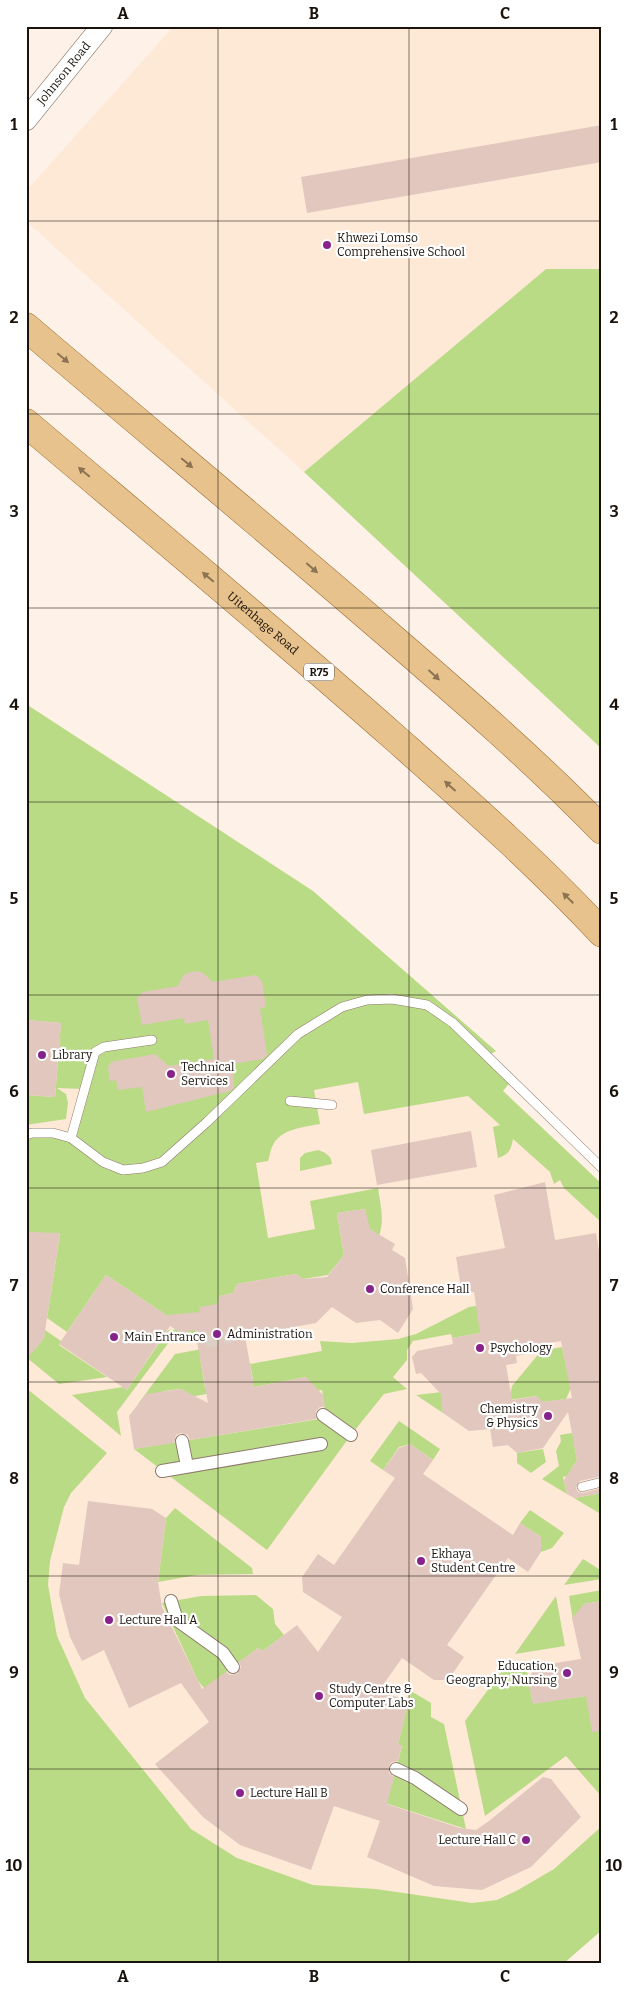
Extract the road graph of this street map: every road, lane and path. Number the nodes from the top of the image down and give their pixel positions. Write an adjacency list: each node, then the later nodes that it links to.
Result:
1 (102, 26): 2 (street, Johnson Road)
2 (26, 120)
3 (26, 327): 5 (main road, one-way to 5)
4 (26, 423): 6 (main road, Uitenhage Road / R75, one-way to 4)
5 (602, 830)
6 (602, 933)
7 (152, 1040): 11 (lane)
8 (290, 1101): 9 (lane)
9 (332, 1105)
10 (26, 1135): 11 (lane)
11 (72, 1138): 12 (lane)
12 (602, 1168)
13 (323, 1415): 14 (street)
14 (351, 1435)
15 (182, 1441): 17 (street)
16 (321, 1444): 17 (street)
17 (187, 1466): 18 (street)
18 (162, 1471)
19 (602, 1482): 20 (lane)
20 (582, 1487)
21 (170, 1601): 22 (street)
22 (233, 1667)
23 (396, 1769): 24 (street)
24 (461, 1809)

